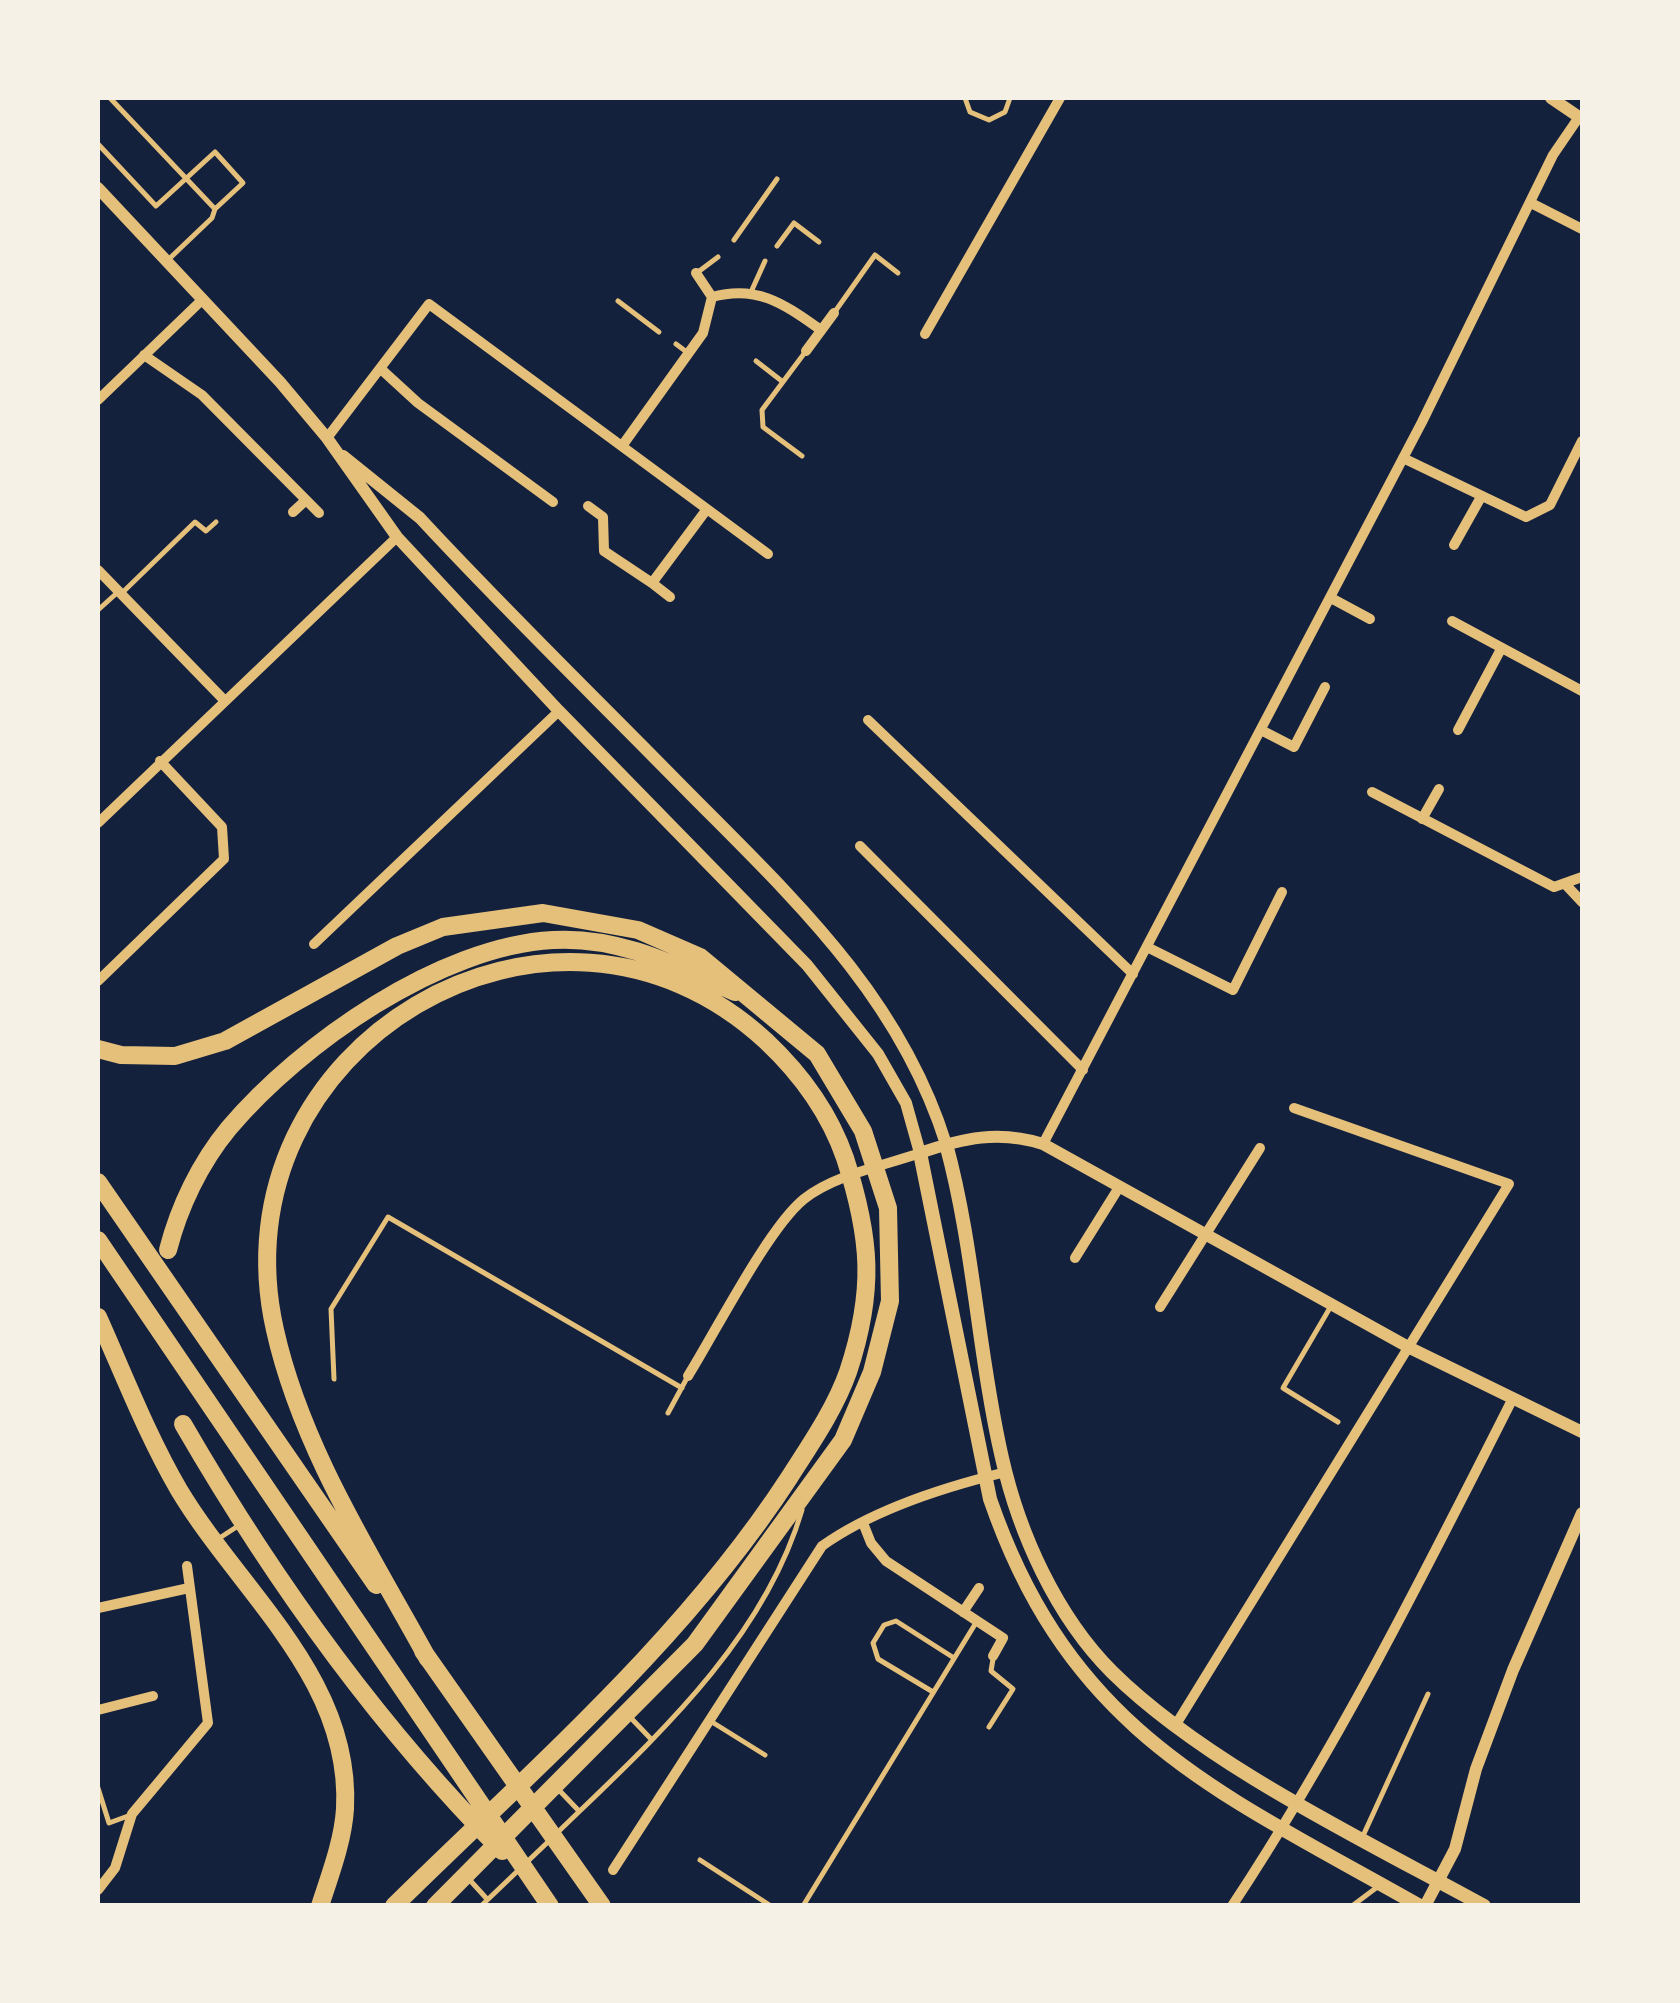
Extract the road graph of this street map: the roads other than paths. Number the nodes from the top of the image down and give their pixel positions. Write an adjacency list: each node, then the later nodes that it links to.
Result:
1 (110, 98): 8 (lane)
2 (965, 98): 3 (lane)
3 (1010, 98)
4 (1060, 98): 29 (street)
5 (1551, 98): 6 (street)
6 (1581, 118): 11 (street)
7 (98, 144): 8 (lane)
8 (186, 177): 12 (lane); 12 (lane)
9 (777, 179): 14 (lane)
10 (98, 188): 18 (street)
11 (1530, 202): 13 (street); 42 (street)
12 (215, 209): 18 (lane)
13 (1582, 229)
14 (734, 240)
15 (819, 242): 16 (lane)
16 (777, 246)
17 (718, 257): 20 (lane)
18 (167, 261): 24 (street)
19 (765, 261): 22 (lane)
20 (696, 273): 23 (street)
21 (898, 273): 26 (lane)
22 (752, 292): 23 (street); 27 (street)
23 (712, 296): 31 (street)
24 (203, 299): 33 (street); 39 (street)
25 (618, 301): 28 (lane)
26 (834, 313): 27 (street)
27 (821, 330): 32 (street)
28 (659, 332)
29 (926, 334)
30 (676, 344): 31 (lane)
31 (688, 352): 40 (street)
32 (806, 352): 36 (lane)
33 (144, 356): 37 (street); 44 (street)
34 (756, 361): 36 (lane)
35 (382, 370): 39 (street); 40 (street); 45 (street)
36 (783, 382): 41 (lane)
37 (98, 400)
38 (1582, 441): 43 (street)
39 (330, 443): 51 (street); 88 (street)
40 (622, 446): 47 (street)
41 (802, 456)
42 (1403, 458): 43 (street); 58 (street)
43 (1480, 497): 52 (street)
44 (306, 500): 48 (street); 49 (street)
45 (554, 502)
46 (588, 506): 55 (street)
47 (707, 509): 53 (street); 55 (street)
48 (293, 512)
49 (319, 513)
50 (216, 522): 56 (lane)
51 (397, 537): 65 (street); 66 (street)
52 (1454, 545)
53 (768, 554)
54 (98, 570): 56 (street)
55 (652, 583): 57 (street)
56 (119, 593): 59 (lane); 65 (street)
57 (670, 597)
58 (1330, 598): 60 (street); 68 (street)
59 (98, 610)
60 (1370, 618)
61 (1452, 621): 62 (street)
62 (1501, 649): 64 (street); 69 (street)
63 (1325, 687): 68 (street)
64 (1582, 690)
65 (224, 700): 70 (street)
66 (558, 711): 80 (street); 91 (street)
67 (868, 720): 82 (street)
68 (1261, 730): 81 (street)
69 (1458, 730)
70 (160, 761): 74 (street); 83 (street)
71 (1440, 789): 73 (street)
72 (1372, 792): 73 (street)
73 (1422, 819): 77 (street)
74 (98, 822)
75 (860, 846): 86 (street)
76 (1582, 877): 77 (street)
77 (1567, 886): 79 (street)
78 (1282, 892): 81 (street)
79 (1582, 902)
80 (314, 944)
81 (1147, 948): 82 (street)
82 (1133, 974): 86 (street)
83 (98, 982)
84 (762, 1004): 85 (highway); 96 (highway); 112 (highway)
85 (98, 1049)
86 (1083, 1070): 89 (street)
87 (1294, 1108): 101 (street)
88 (946, 1144): 89 (street); 91 (street); 110 (main road)
89 (1043, 1144): 93 (street)
90 (1260, 1148): 94 (street)
91 (920, 1153): 102 (street); 111 (main road)
92 (98, 1182): 125 (highway)
93 (1118, 1188): 94 (street); 97 (street)
94 (1205, 1236): 98 (street); 99 (street)
95 (98, 1240): 139 (highway)
96 (168, 1250)
97 (1075, 1258)
98 (1331, 1306): 101 (street); 107 (lane)
99 (1160, 1307)
100 (98, 1317): 116 (highway)
101 (1410, 1348): 105 (street); 133 (street)
102 (688, 1376): 104 (lane)
103 (334, 1379): 104 (lane)
104 (682, 1388): 106 (lane)
105 (1514, 1398): 109 (street); 138 (street)
106 (668, 1413)
107 (1338, 1422)
108 (183, 1424): 115 (highway)
109 (1582, 1432)
110 (1006, 1472): 111 (street); 133 (main road)
111 (985, 1477): 114 (street); 142 (main road)
112 (806, 1493): 130 (highway); 134 (lane)
113 (1582, 1513): 147 (street)
114 (863, 1523): 121 (street); 131 (street)
115 (240, 1524): 116 (lane); 139 (highway)
116 (215, 1541): 151 (highway)
117 (186, 1566): 118 (street)
118 (189, 1588): 120 (street); 141 (street)
119 (980, 1588): 121 (street)
120 (98, 1608)
121 (964, 1612): 122 (street)
122 (977, 1621): 123 (street); 124 (lane)
123 (993, 1656): 132 (lane)
124 (954, 1658): 126 (lane); 126 (lane)
125 (428, 1659): 152 (highway); 156 (highway)
126 (934, 1692): 158 (lane)
127 (1428, 1694): 143 (lane)
128 (152, 1696): 129 (street)
129 (98, 1710)
130 (627, 1714): 134 (lane); 136 (highway)
131 (710, 1720): 135 (lane); 145 (street)
132 (989, 1726)
133 (1175, 1726): 138 (main road)
134 (651, 1739): 140 (lane)
135 (765, 1756)
136 (555, 1786): 140 (lane); 146 (highway)
137 (98, 1788): 141 (lane)
138 (1298, 1801): 142 (street); 143 (main road)
139 (470, 1806): 155 (highway)
140 (579, 1812): 150 (lane)
141 (132, 1814): 149 (street)
142 (1281, 1828): 148 (main road); 159 (street)
143 (1362, 1838): 147 (main road)
144 (700, 1860): 157 (lane)
145 (614, 1870)
146 (466, 1875): 150 (lane); 153 (highway)
147 (1439, 1881): 161 (street); 162 (main road)
148 (1382, 1884): 160 (lane); 161 (main road)
149 (98, 1890)
150 (488, 1900): 154 (lane)
151 (320, 1906)
152 (394, 1906)
153 (435, 1906)
154 (482, 1906)
155 (550, 1906)
156 (602, 1906)
157 (771, 1906)
158 (803, 1906)
159 (1232, 1906)
160 (1352, 1906)
161 (1422, 1906)
162 (1484, 1906)

